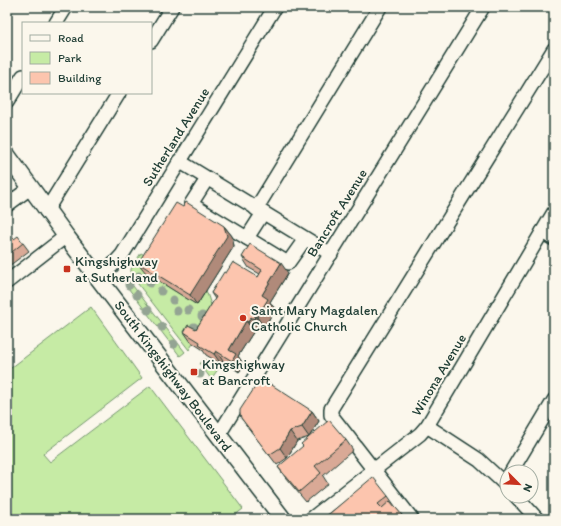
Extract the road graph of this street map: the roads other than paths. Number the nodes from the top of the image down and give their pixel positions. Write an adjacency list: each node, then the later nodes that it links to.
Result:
1 (66, 7): 6 (street)
2 (172, 7): 7 (street)
3 (275, 7): 12 (street, Sutherland Avenue)
4 (380, 7): 18 (street)
5 (483, 7): 25 (street, Bancroft Avenue)
6 (57, 22)
7 (152, 39)
8 (554, 49): 32 (street)
9 (22, 78): 11 (street)
10 (118, 94): 17 (street)
11 (7, 102)
12 (179, 161): 14 (street); 26 (street, Sutherland Avenue)
13 (9, 162): 15 (main road, South Kingshighway Boulevard)
14 (207, 179): 18 (street); 22 (street)
15 (30, 188): 16 (street); 17 (main road, South Kingshighway Boulevard)
16 (7, 205)
17 (46, 210): 21 (main road, South Kingshighway Boulevard)
18 (259, 211): 22 (street); 23 (street)
19 (554, 212): 20 (street, Winona Avenue)
20 (542, 232): 24 (street); 29 (street, Winona Avenue)
21 (66, 236): 26 (main road, South Kingshighway Boulevard); 27 (street)
22 (247, 238): 23 (street)
23 (305, 239): 25 (street)
24 (554, 239)
25 (331, 254): 30 (street, Bancroft Avenue)
26 (98, 279): 30 (main road, South Kingshighway Boulevard)
27 (7, 282)
28 (554, 400): 31 (street)
29 (427, 426): 32 (street, Winona Avenue); 33 (street)
30 (218, 436): 35 (main road, South Kingshighway Boulevard)
31 (516, 464)
32 (375, 470): 36 (street, Winona Avenue); 37 (street)
33 (499, 474)
34 (523, 504): 38 (street)
35 (283, 519)
36 (311, 519)
37 (412, 519)
38 (537, 519)

